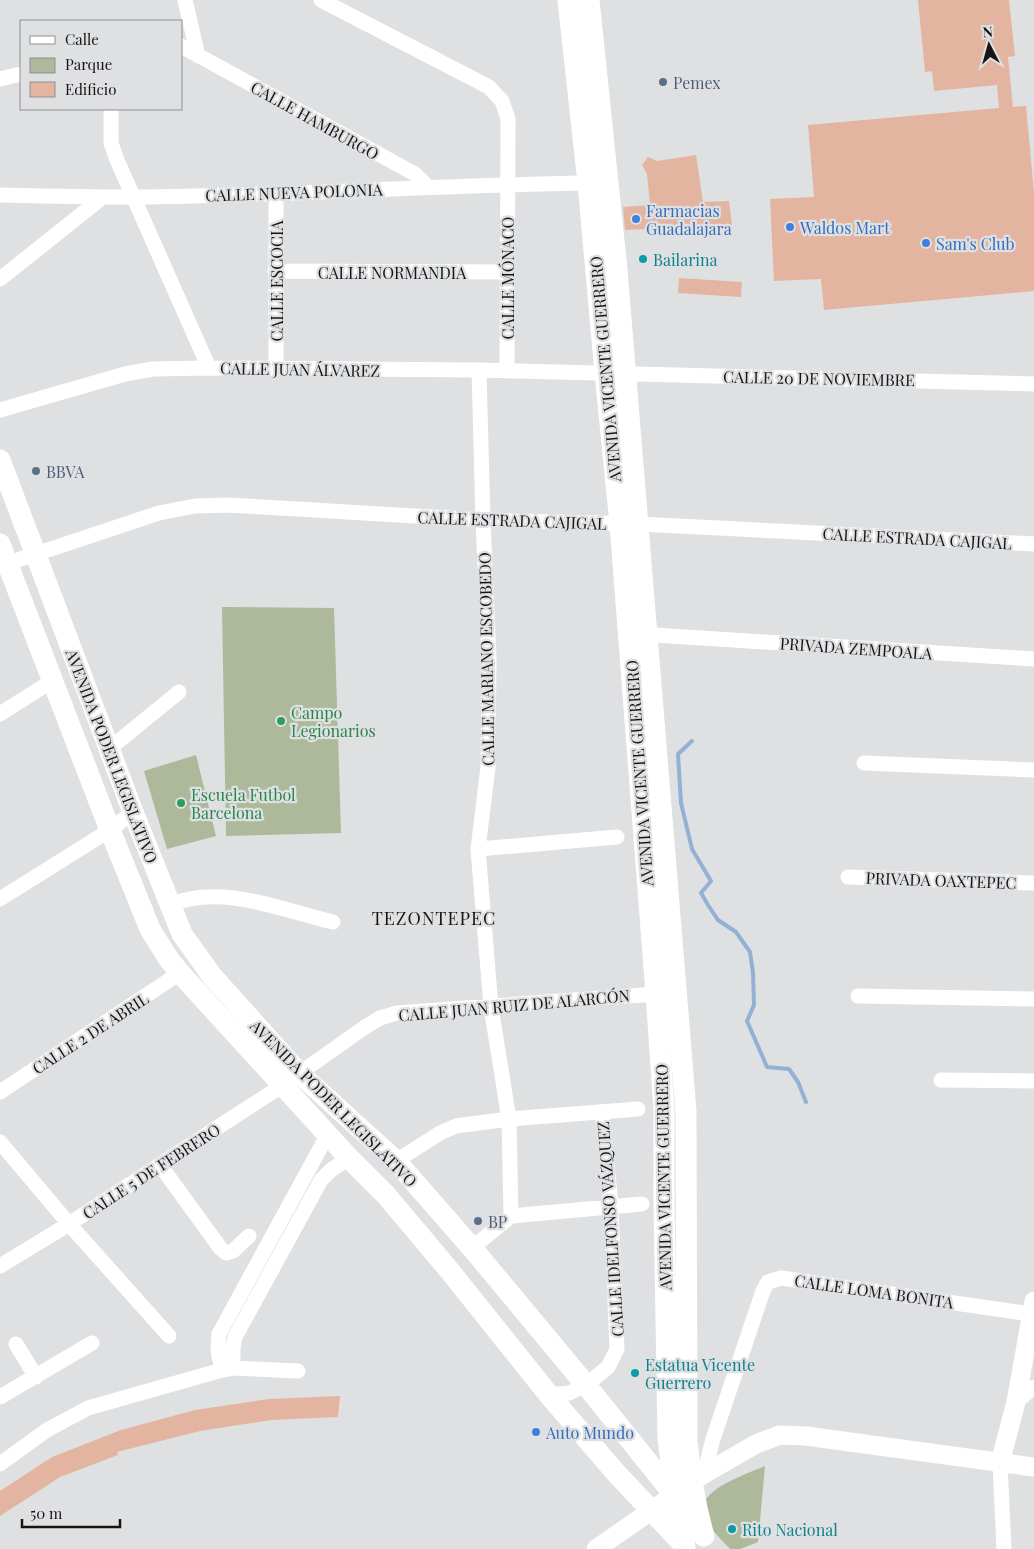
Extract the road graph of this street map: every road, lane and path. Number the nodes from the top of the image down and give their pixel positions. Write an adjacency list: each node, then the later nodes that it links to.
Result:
1 (185, 0): 6 (street)
2 (321, 0): 11 (street, CALLE MÓNACO)
3 (568, 0): 10 (main road, AVENIDA VICENTE GUERRERO)
4 (589, 0): 24 (main road, AVENIDA VICENTE GUERRERO)
5 (182, 47): 6 (street, CALLE HAMBURGO)
6 (198, 56): 12 (street, CALLE HAMBURGO)
7 (20, 74): 8 (street)
8 (0, 80)
9 (111, 110): 16 (street)
10 (588, 183): 11 (street, CALLE NUEVA POLONIA); 24 (main road, AVENIDA VICENTE GUERRERO)
11 (507, 184): 12 (street, CALLE NUEVA POLONIA); 18 (street, CALLE MÓNACO)
12 (428, 187): 13 (street, CALLE NUEVA POLONIA)
13 (276, 193): 16 (street, CALLE NUEVA POLONIA); 17 (street, CALLE ESCOCIA)
14 (0, 195): 15 (street, CALLE NUEVA POLONIA)
15 (103, 197): 16 (street, CALLE NUEVA POLONIA); 19 (street)
16 (133, 197): 20 (street)
17 (276, 271): 18 (street, CALLE NORMANDIA); 21 (street, CALLE ESCOCIA)
18 (508, 272): 23 (street, CALLE MÓNACO)
19 (0, 278)
20 (209, 368): 21 (street, CALLE JUAN ÁLVAREZ); 26 (street, CALLE JUAN ÁLVAREZ)
21 (276, 369): 22 (street, CALLE JUAN ÁLVAREZ)
22 (479, 370): 23 (street, CALLE JUAN ÁLVAREZ); 28 (street, CALLE MARIANO ESCOBEDO)
23 (507, 371): 24 (street, CALLE JUAN ÁLVAREZ)
24 (615, 373): 25 (street, CALLE 20 DE NOVIEMBRE); 29 (main road, AVENIDA VICENTE GUERRERO)
25 (1034, 384)
26 (0, 410)
27 (0, 460): 32 (main road, AVENIDA PODER LEGISLATIVO)
28 (482, 520): 29 (street, CALLE ESTRADA CAJIGAL); 32 (street, CALLE ESTRADA CAJIGAL); 45 (street, CALLE MARIANO ESCOBEDO)
29 (629, 524): 31 (street, CALLE ESTRADA CAJIGAL); 34 (main road, AVENIDA VICENTE GUERRERO)
30 (0, 544): 33 (main road, AVENIDA PODER LEGISLATIVO)
31 (1034, 544)
32 (36, 555): 33 (street, CALLE ESTRADA CAJIGAL); 39 (main road, AVENIDA PODER LEGISLATIVO)
33 (4, 565): 36 (main road, AVENIDA PODER LEGISLATIVO)
34 (638, 634): 35 (street, PRIVADA ZEMPOALA); 52 (main road, AVENIDA VICENTE GUERRERO); 94 (main road, AVENIDA VICENTE GUERRERO)
35 (1034, 660)
36 (52, 681): 38 (street); 43 (main road, AVENIDA PODER LEGISLATIVO)
37 (179, 692): 39 (street)
38 (0, 714)
39 (109, 749): 42 (main road, AVENIDA PODER LEGISLATIVO)
40 (864, 762): 41 (street)
41 (1034, 770)
42 (133, 812): 43 (street); 49 (main road, AVENIDA PODER LEGISLATIVO)
43 (110, 830): 48 (street); 51 (main road, AVENIDA PODER LEGISLATIVO)
44 (617, 836): 45 (street)
45 (478, 849): 55 (street, CALLE MARIANO ESCOBEDO)
46 (848, 877): 47 (street, PRIVADA OAXTEPEC)
47 (1034, 883)
48 (0, 899)
49 (170, 905): 50 (street); 56 (main road, AVENIDA PODER LEGISLATIVO)
50 (332, 922)
51 (180, 973): 56 (main road, AVENIDA PODER LEGISLATIVO); 59 (street, CALLE 2 DE ABRIL)
52 (656, 994): 55 (street, CALLE JUAN RUIZ DE ALARCÓN); 95 (main road, AVENIDA VICENTE GUERRERO)
53 (858, 996): 54 (street)
54 (1034, 999)
55 (492, 1007): 56 (street, CALLE JUAN RUIZ DE ALARCÓN); 62 (street, CALLE MARIANO ESCOBEDO)
56 (291, 1079): 63 (main road, AVENIDA PODER LEGISLATIVO); 66 (main road, AVENIDA PODER LEGISLATIVO); 67 (street, CALLE 5 DE FEBRERO)
57 (941, 1080): 58 (street)
58 (1034, 1080)
59 (0, 1092)
60 (638, 1110): 61 (street)
61 (602, 1112): 62 (street); 69 (street, CALLE IDELFONSO VÁZQUEZ)
62 (509, 1119): 66 (street); 70 (street, CALLE MARIANO ESCOBEDO)
63 (328, 1134): 65 (main road, AVENIDA PODER LEGISLATIVO); 79 (street)
64 (0, 1142): 71 (street)
65 (350, 1158): 79 (street); 84 (main road, AVENIDA PODER LEGISLATIVO)
66 (396, 1161): 73 (main road, AVENIDA PODER LEGISLATIVO)
67 (160, 1165): 71 (street, CALLE 5 DE FEBRERO); 72 (street)
68 (642, 1204): 69 (street)
69 (611, 1206): 70 (street); 82 (street, CALLE IDELFONSO VÁZQUEZ)
70 (511, 1216): 73 (street)
71 (69, 1224): 74 (street, CALLE 5 DE FEBRERO); 76 (street)
72 (249, 1236)
73 (472, 1248): 82 (main road, AVENIDA PODER LEGISLATIVO)
74 (0, 1266)
75 (1033, 1307): 86 (street); 94 (street, CALLE LOMA BONITA)
76 (169, 1336)
77 (92, 1343): 81 (street)
78 (16, 1344): 81 (street)
79 (228, 1368): 80 (street); 91 (street)
80 (298, 1371)
81 (36, 1376): 85 (street)
82 (586, 1385): 84 (street, CALLE IDELFONSO VÁZQUEZ); 87 (main road, AVENIDA PODER LEGISLATIVO)
83 (1034, 1387): 86 (street)
84 (549, 1395): 88 (main road, AVENIDA PODER LEGISLATIVO)
85 (0, 1397)
86 (1016, 1402): 90 (street)
87 (616, 1422): 88 (main road); 89 (main road, AVENIDA PODER LEGISLATIVO)
88 (589, 1440): 93 (main road, AVENIDA PODER LEGISLATIVO)
89 (641, 1455): 93 (main road); 95 (main road, AVENIDA PODER LEGISLATIVO)
90 (1000, 1463): 92 (street); 94 (street); 100 (street)
91 (0, 1464)
92 (1034, 1467)
93 (616, 1473): 96 (main road, AVENIDA PODER LEGISLATIVO)
94 (698, 1479): 95 (street); 97 (main road, AVENIDA VICENTE GUERRERO)
95 (675, 1496): 96 (street); 97 (main road, AVENIDA PODER LEGISLATIVO); 99 (main road, AVENIDA VICENTE GUERRERO)
96 (652, 1512): 98 (street); 99 (main road, AVENIDA PODER LEGISLATIVO)
97 (709, 1543)
98 (604, 1547)
99 (686, 1548)
100 (1004, 1549)

